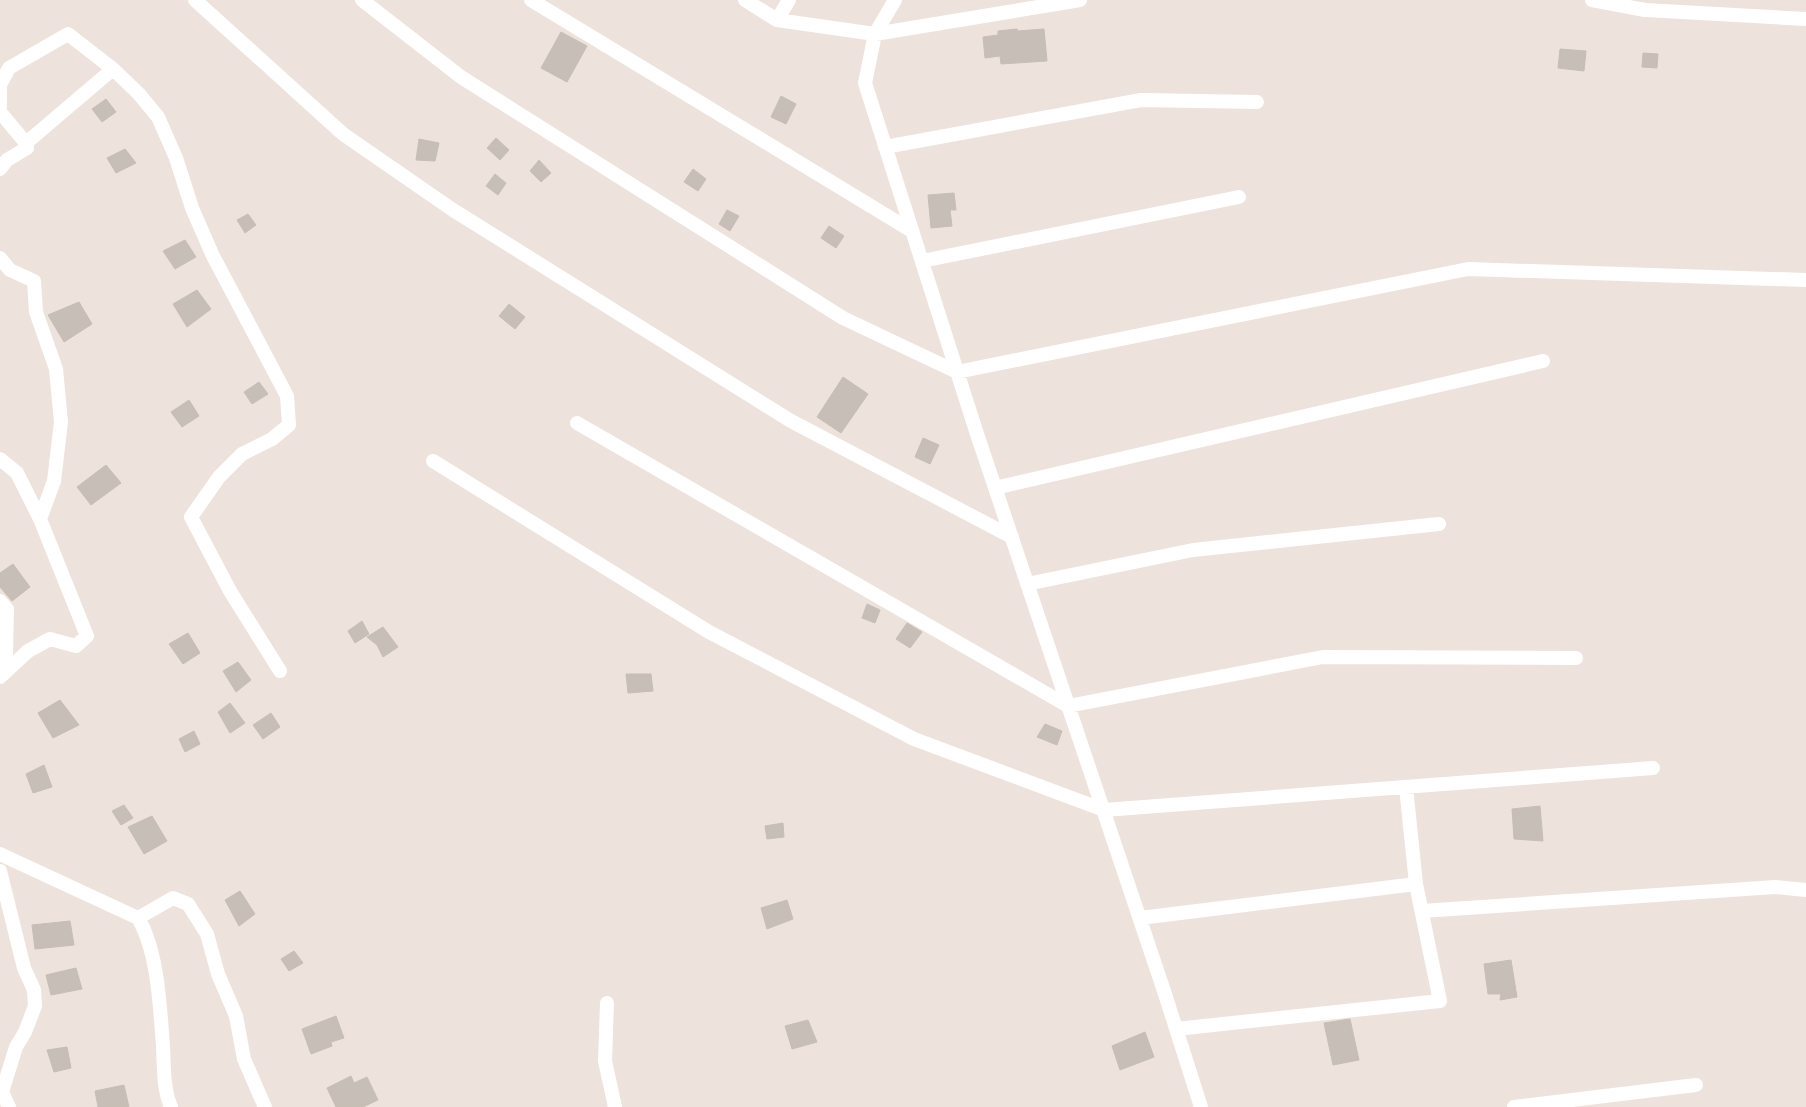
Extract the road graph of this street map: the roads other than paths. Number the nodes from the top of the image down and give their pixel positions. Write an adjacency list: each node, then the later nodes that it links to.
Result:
1 (195, 0): 32 (street)
2 (362, 0): 25 (street)
3 (531, 0): 20 (street)
4 (745, 0): 10 (street)
5 (789, 0): 10 (street)
6 (895, 0): 11 (street)
7 (1080, 0): 11 (street)
8 (1592, 0): 9 (street)
9 (1806, 19)
10 (777, 20): 11 (street)
11 (875, 34): 17 (street)
12 (113, 69): 14 (street); 16 (street); 37 (street)
13 (1257, 102): 17 (street)
14 (0, 106)
15 (0, 112): 16 (street)
16 (26, 143): 18 (street)
17 (885, 146): 20 (street)
18 (0, 169)
19 (1239, 196): 22 (street)
20 (912, 231): 22 (street)
21 (0, 258): 30 (street)
22 (922, 262): 25 (street)
23 (1806, 280): 25 (street)
24 (1543, 361): 29 (street)
25 (957, 372): 29 (street)
26 (577, 422): 39 (street)
27 (0, 459): 30 (street)
28 (433, 462): 42 (street)
29 (995, 488): 32 (street)
30 (40, 518): 38 (street)
31 (1439, 524): 33 (street)
32 (1012, 537): 33 (street)
33 (1028, 584): 39 (street)
34 (0, 601): 36 (street)
35 (1576, 658): 39 (street)
36 (0, 667)
37 (280, 671)
38 (0, 677)
39 (1068, 706): 42 (street)
40 (1653, 768): 41 (street)
41 (1406, 787): 42 (street); 45 (street)
42 (1104, 810): 49 (street)
43 (0, 854): 48 (street)
44 (0, 871): 53 (street)
45 (1416, 884): 47 (street); 49 (street)
46 (1806, 890): 47 (street)
47 (1422, 911): 51 (street)
48 (138, 918): 55 (street); 56 (street)
49 (1140, 918): 51 (street)
50 (607, 1003): 57 (street)
51 (1176, 1029): 58 (street)
52 (1696, 1085): 59 (street)
53 (1, 1093): 54 (street)
54 (9, 1107)
55 (171, 1107)
56 (265, 1107)
57 (615, 1107)
58 (1201, 1107)
59 (1514, 1107)

